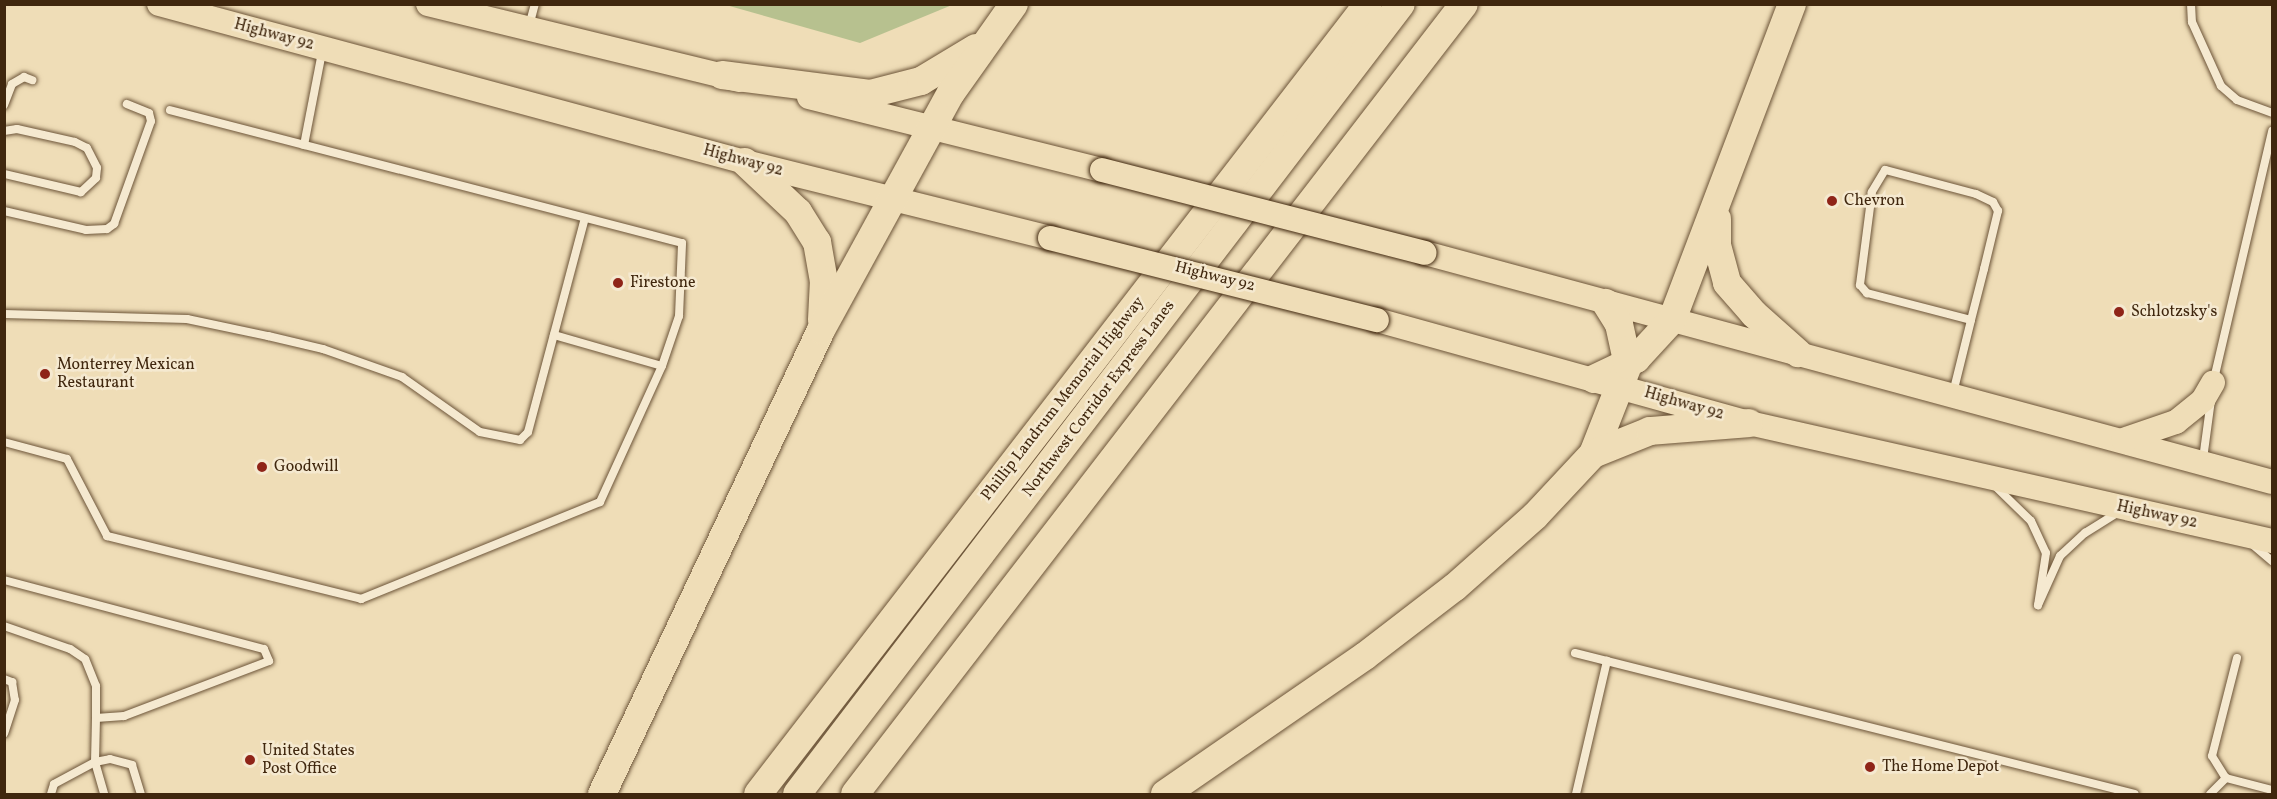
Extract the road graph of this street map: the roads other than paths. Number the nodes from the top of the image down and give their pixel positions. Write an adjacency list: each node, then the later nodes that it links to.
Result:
1 (159, 4): 12 (main road, Highway 92)
2 (428, 4): 10 (main road)
3 (535, 4): 10 (lane)
4 (1014, 4): 11 (highway)
5 (1368, 4): 67 (highway, Phillip Landrum Memorial Highway)
6 (1401, 4): 68 (highway, Northwest Corridor Express Lanes)
7 (1464, 4): 69 (highway)
8 (1792, 4): 26 (highway)
9 (2191, 4): 18 (lane)
10 (529, 28): 13 (main road)
11 (985, 43): 13 (highway); 19 (highway)
12 (322, 48): 22 (lane); 23 (main road, Highway 92)
13 (722, 75): 19 (main road)
14 (32, 80): 16 (lane)
15 (127, 104): 27 (lane)
16 (4, 105)
17 (170, 110): 22 (lane)
18 (2272, 113)
19 (934, 128): 25 (highway); 29 (main road, bridge)
20 (4, 131): 24 (lane)
21 (2272, 131): 39 (lane)
22 (304, 145): 28 (lane)
23 (746, 162): 25 (main road, Highway 92); 33 (highway)
24 (4, 174)
25 (896, 198): 33 (highway); 38 (main road, Highway 92, bridge)
26 (1717, 208): 31 (highway); 35 (highway)
27 (4, 211)
28 (585, 218): 34 (lane); 36 (lane)
29 (1606, 303): 31 (main road); 37 (highway)
30 (4, 314): 34 (lane)
31 (1672, 320): 35 (main road); 37 (highway)
32 (1971, 320): 32 (lane); 40 (lane)
33 (821, 330): 66 (highway)
34 (554, 335): 36 (lane)
35 (1798, 352): 40 (main road)
36 (662, 366): 43 (lane)
37 (1625, 376): 38 (highway); 41 (main road, Highway 92); 44 (highway)
38 (1594, 379)
39 (2213, 383): 42 (main road); 45 (lane)
40 (1953, 395): 42 (main road)
41 (1749, 423): 44 (highway); 46 (main road, Highway 92)
42 (2121, 441): 45 (main road)
43 (4, 442)
44 (1593, 454): 70 (highway)
45 (2202, 464): 47 (main road)
46 (1988, 478): 48 (main road, Highway 92); 48 (lane)
47 (2272, 482)
48 (2125, 508): 49 (main road, Highway 92)
49 (2238, 533): 50 (main road, Highway 92); 51 (lane)
50 (2272, 541)
51 (2272, 561)
52 (4, 579): 58 (lane)
53 (4, 626): 58 (lane)
54 (1575, 653): 56 (lane)
55 (2237, 658): 61 (lane)
56 (1607, 661): 71 (lane); 72 (lane)
57 (4, 679): 59 (lane)
58 (96, 718): 60 (lane)
59 (4, 733)
60 (94, 762): 63 (lane); 64 (lane); 65 (lane)
61 (2226, 778): 62 (lane); 73 (lane)
62 (2272, 790)
63 (51, 795)
64 (104, 795)
65 (141, 795)
66 (602, 795)
67 (758, 795)
68 (797, 795)
69 (855, 795)
70 (1165, 795)
71 (1576, 795)
72 (2134, 795)
73 (2210, 795)

